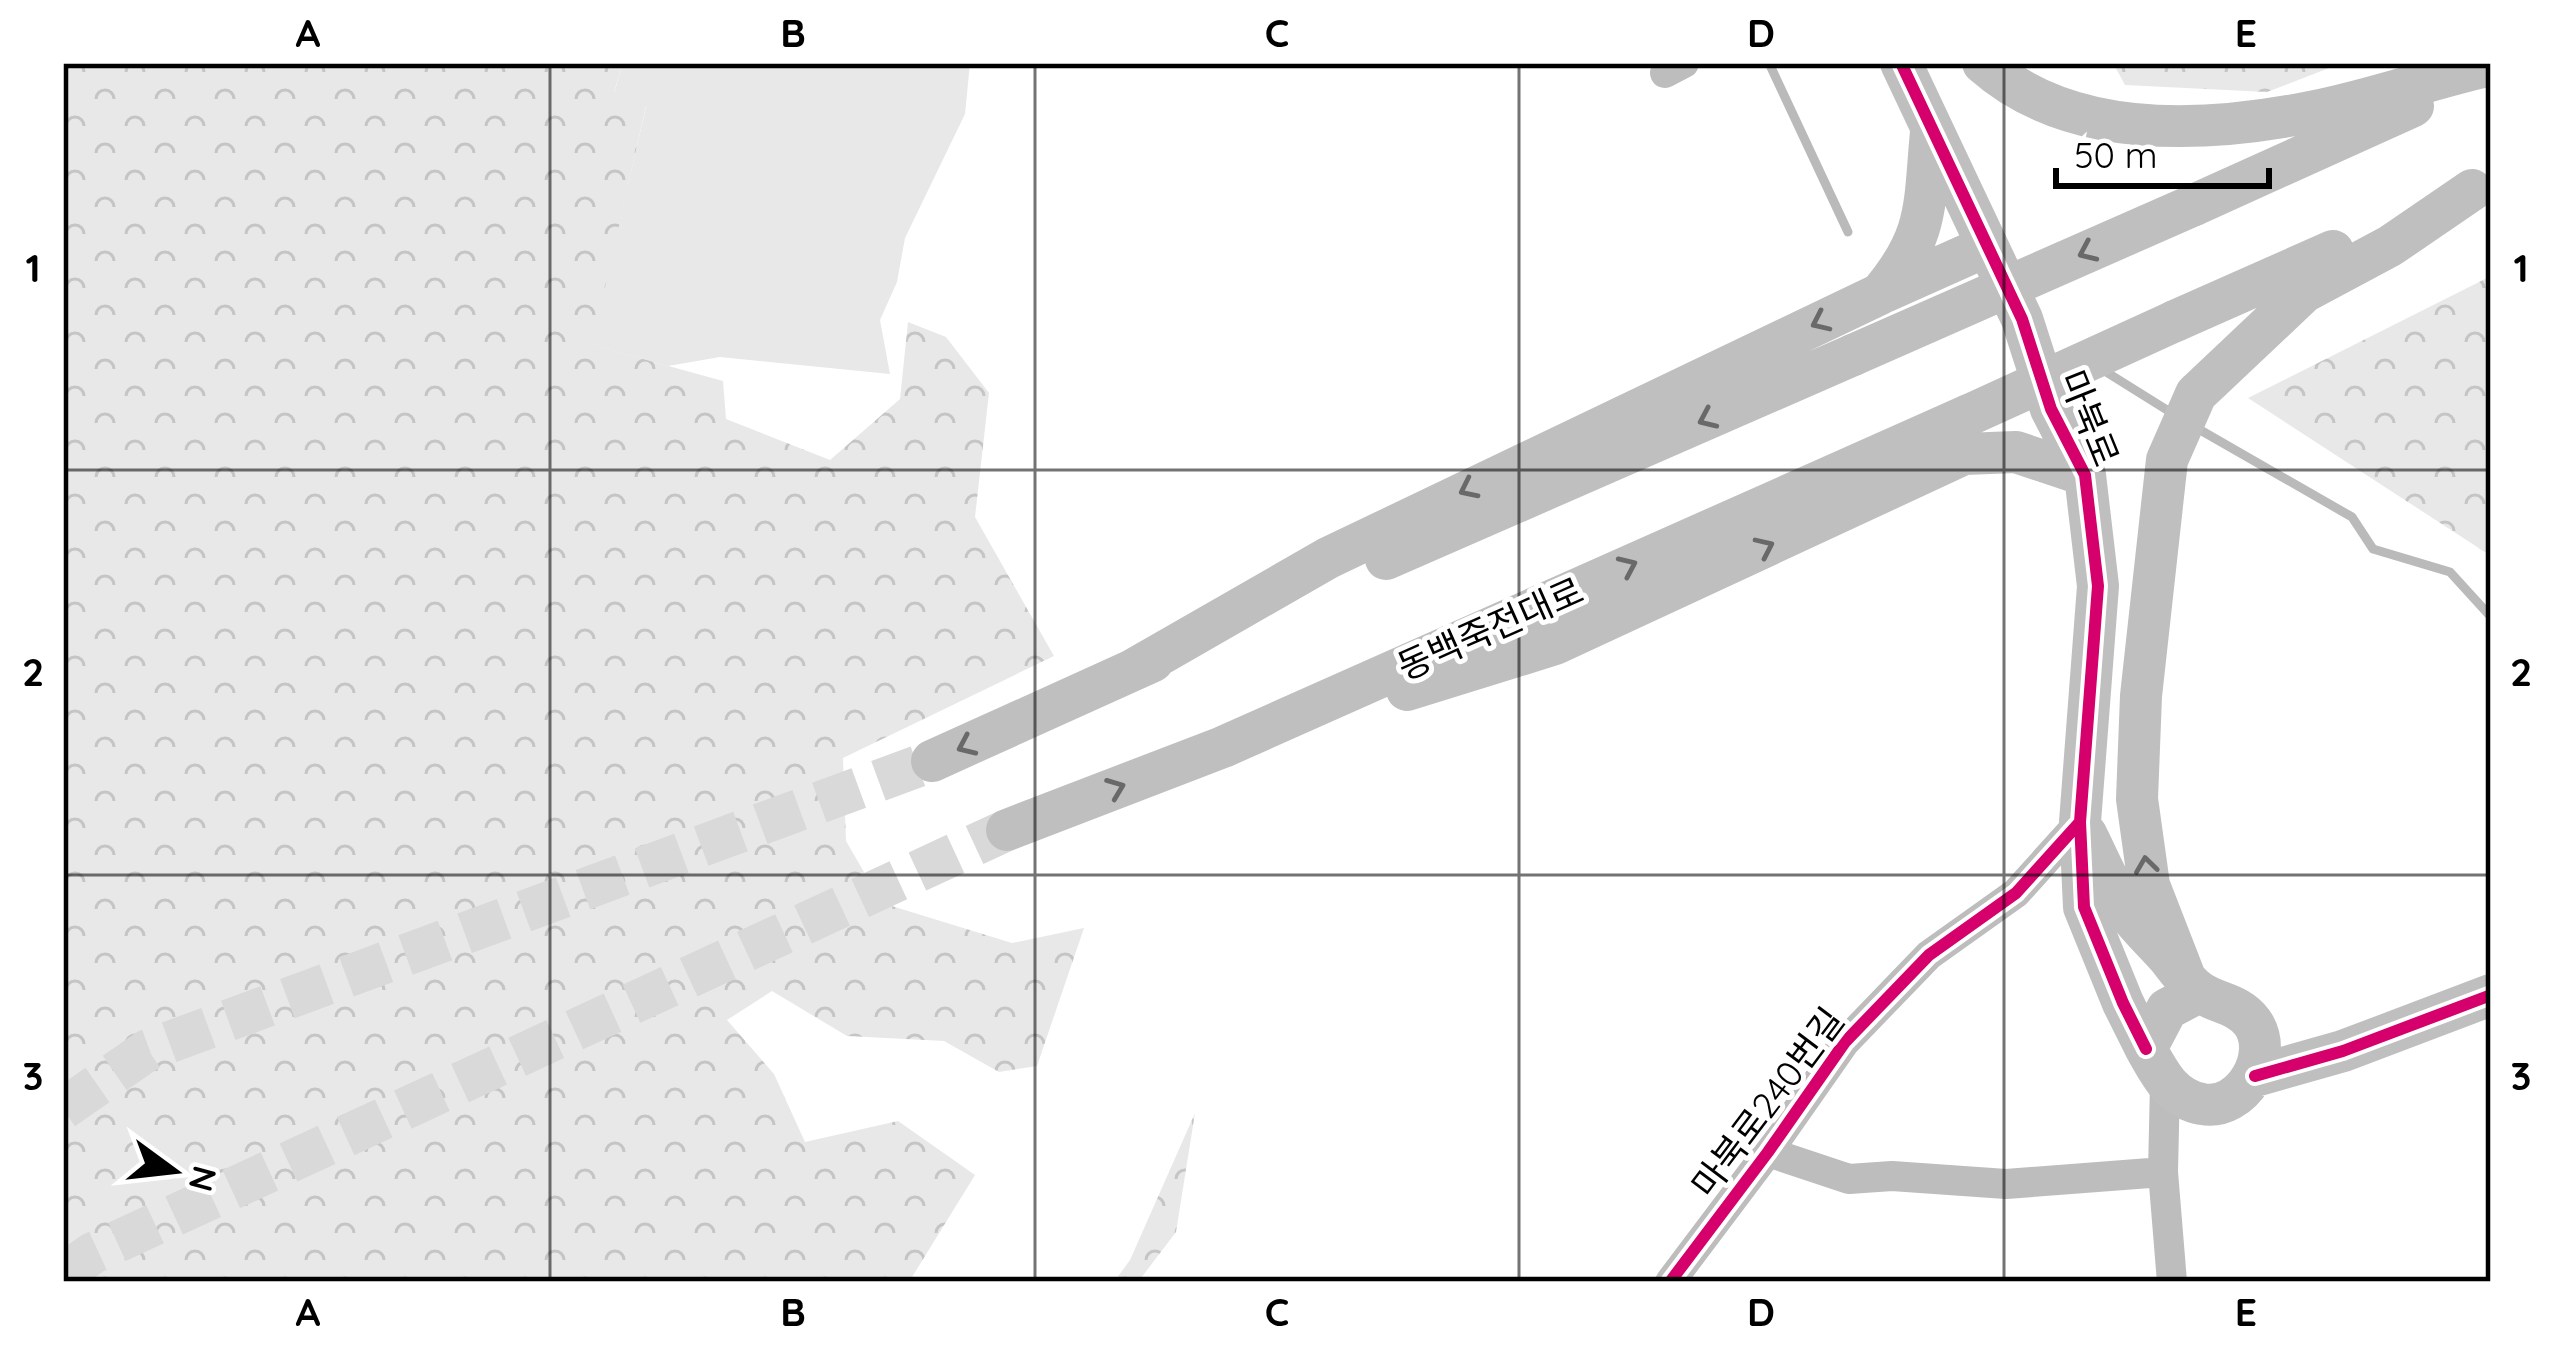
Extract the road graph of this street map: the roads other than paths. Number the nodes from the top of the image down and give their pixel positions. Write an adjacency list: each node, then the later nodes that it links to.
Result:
1 (1901, 63): 4 (main road, 마북로)
2 (1983, 63): 3 (main road)
3 (2491, 68): 11 (main road, one-way to 11, bridge)
4 (1931, 130): 6 (main road, 마북로); 7 (main road)
5 (2482, 186): 9 (main road, bridge); 15 (main road, one-way to 5)
6 (1987, 246): 7 (main road); 8 (main road, 마북로)
7 (1880, 294): 11 (main road, one-way to 11)
8 (2050, 409): 9 (main road); 10 (main road, 마북로)
9 (1967, 435): 10 (main road); 14 (main road, 동백죽전대로, one-way to 9)
10 (2085, 475): 13 (main road, 마북로)
11 (1131, 671): 12 (main road, one-way to 12)
12 (932, 761)
13 (2080, 822): 15 (main road); 17 (main road, 마북로); 19 (street, 마북로240번길)
14 (1007, 830)
15 (2191, 984): 17 (main road); 18 (main road)
16 (2491, 995): 18 (main road)
17 (2155, 1066): 18 (main road); 20 (street)
18 (2255, 1076)
19 (1768, 1152): 20 (street); 21 (street, 마북로240번길)
20 (2163, 1172): 22 (street)
21 (1670, 1282)
22 (2172, 1282)

